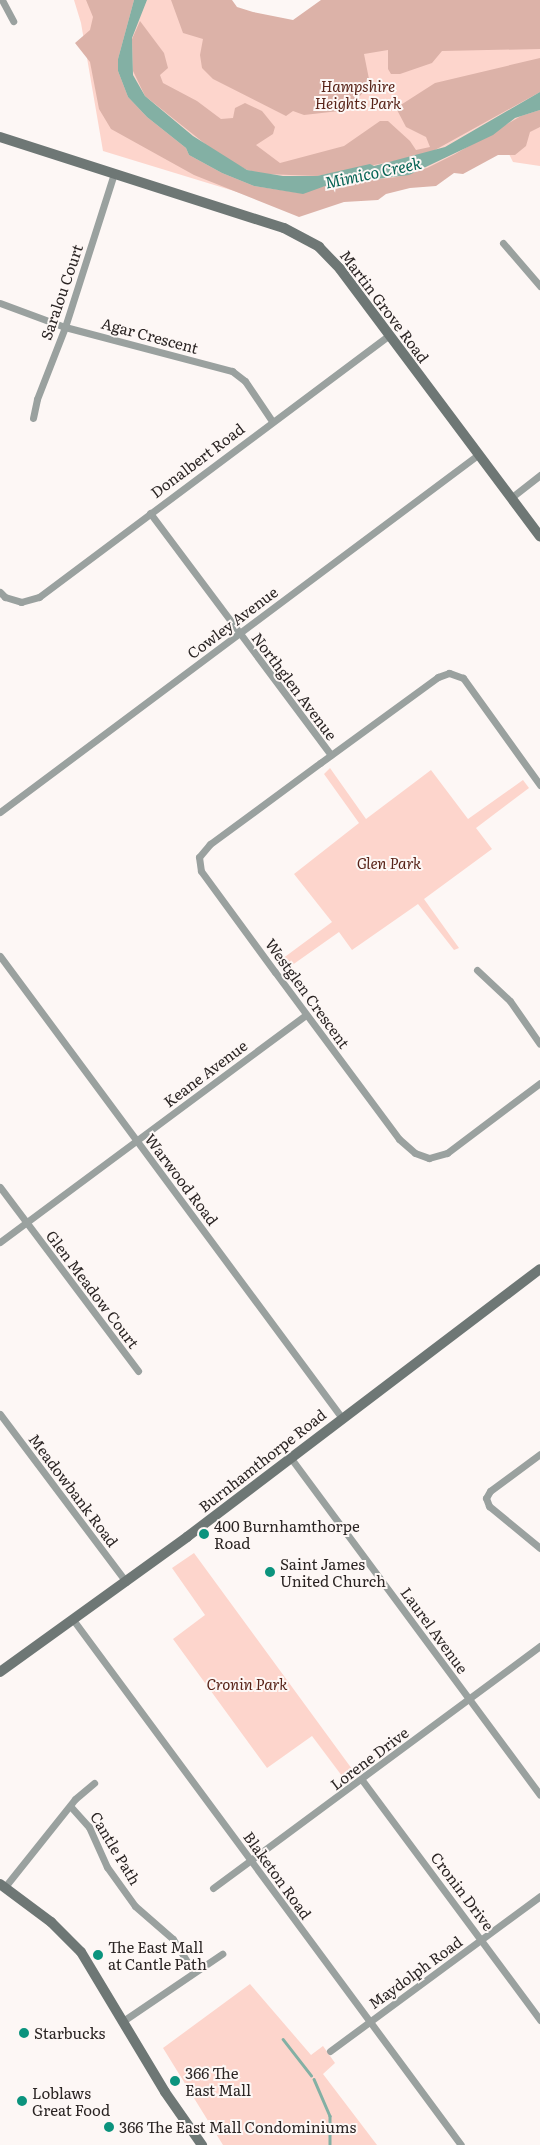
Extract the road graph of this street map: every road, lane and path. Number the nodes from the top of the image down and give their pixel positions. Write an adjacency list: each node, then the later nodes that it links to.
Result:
1 (2, 0): 2 (street)
2 (14, 21)
3 (0, 137): 4 (main road, Martin Grove Road)
4 (114, 173): 8 (street, Saralou Court); 9 (main road, Martin Grove Road)
5 (504, 243): 6 (street)
6 (540, 286)
7 (0, 303): 8 (street, Agar Crescent)
8 (65, 327): 10 (street, Saralou Court); 11 (street, Agar Crescent)
9 (388, 336): 11 (street, Donalbert Road); 12 (main road, Martin Grove Road)
10 (33, 418)
11 (272, 421): 15 (street, Donalbert Road)
12 (479, 454): 14 (main road, Martin Grove Road); 18 (street, Cowley Avenue)
13 (540, 475): 14 (street)
14 (512, 497): 16 (main road, Martin Grove Road)
15 (150, 513): 17 (street, Donalbert Road); 18 (street, Northglen Avenue)
16 (540, 536)
17 (0, 592)
18 (238, 634): 19 (street, Northglen Avenue); 21 (street, Cowley Avenue)
19 (331, 755): 20 (street); 24 (street, Westglen Crescent)
20 (540, 785)
21 (0, 812)
22 (0, 956): 27 (street, Warwood Road)
23 (477, 970): 25 (street)
24 (306, 1014): 26 (street, Westglen Crescent); 27 (street, Keane Avenue)
25 (540, 1044)
26 (540, 1083)
27 (137, 1140): 29 (street, Keane Avenue); 34 (street, Warwood Road)
28 (0, 1187): 29 (street, Glen Meadow Court)
29 (26, 1223): 30 (street, Keane Avenue); 32 (street, Glen Meadow Court)
30 (0, 1242)
31 (540, 1269): 34 (main road, Burnhamthorpe Road)
32 (138, 1371)
33 (0, 1414): 38 (street, Meadowbank Road)
34 (342, 1418): 36 (main road, Burnhamthorpe Road)
35 (540, 1454): 37 (street)
36 (290, 1457): 38 (main road, Burnhamthorpe Road); 42 (street, Laurel Avenue)
37 (540, 1548)
38 (126, 1582): 39 (main road, Burnhamthorpe Road)
39 (74, 1621): 41 (main road, Burnhamthorpe Road); 47 (street, Blaketon Road)
40 (540, 1646): 42 (street, Lorene Drive)
41 (0, 1672)
42 (468, 1699): 43 (street, Lorene Drive); 45 (street, Laurel Avenue)
43 (362, 1780): 47 (street, Lorene Drive); 51 (street, Cronin Drive)
44 (94, 1783): 46 (street, Cantle Path)
45 (540, 1795)
46 (71, 1807): 48 (street, Cantle Path); 53 (street, Cantle Path)
47 (252, 1862): 49 (street, Lorene Drive); 56 (street, Blaketon Road)
48 (2, 1886): 54 (main road)
49 (213, 1888)
50 (540, 1896): 51 (street, Maydolph Road)
51 (483, 1939): 55 (street, Cronin Drive); 56 (street, Maydolph Road)
52 (222, 1954): 53 (street)
53 (194, 1972): 54 (street)
54 (123, 2020): 58 (main road)
55 (540, 2020)
56 (370, 2022): 57 (street, Maydolph Road); 59 (street, Blaketon Road)
57 (330, 2051)
58 (202, 2145)
59 (461, 2145)

